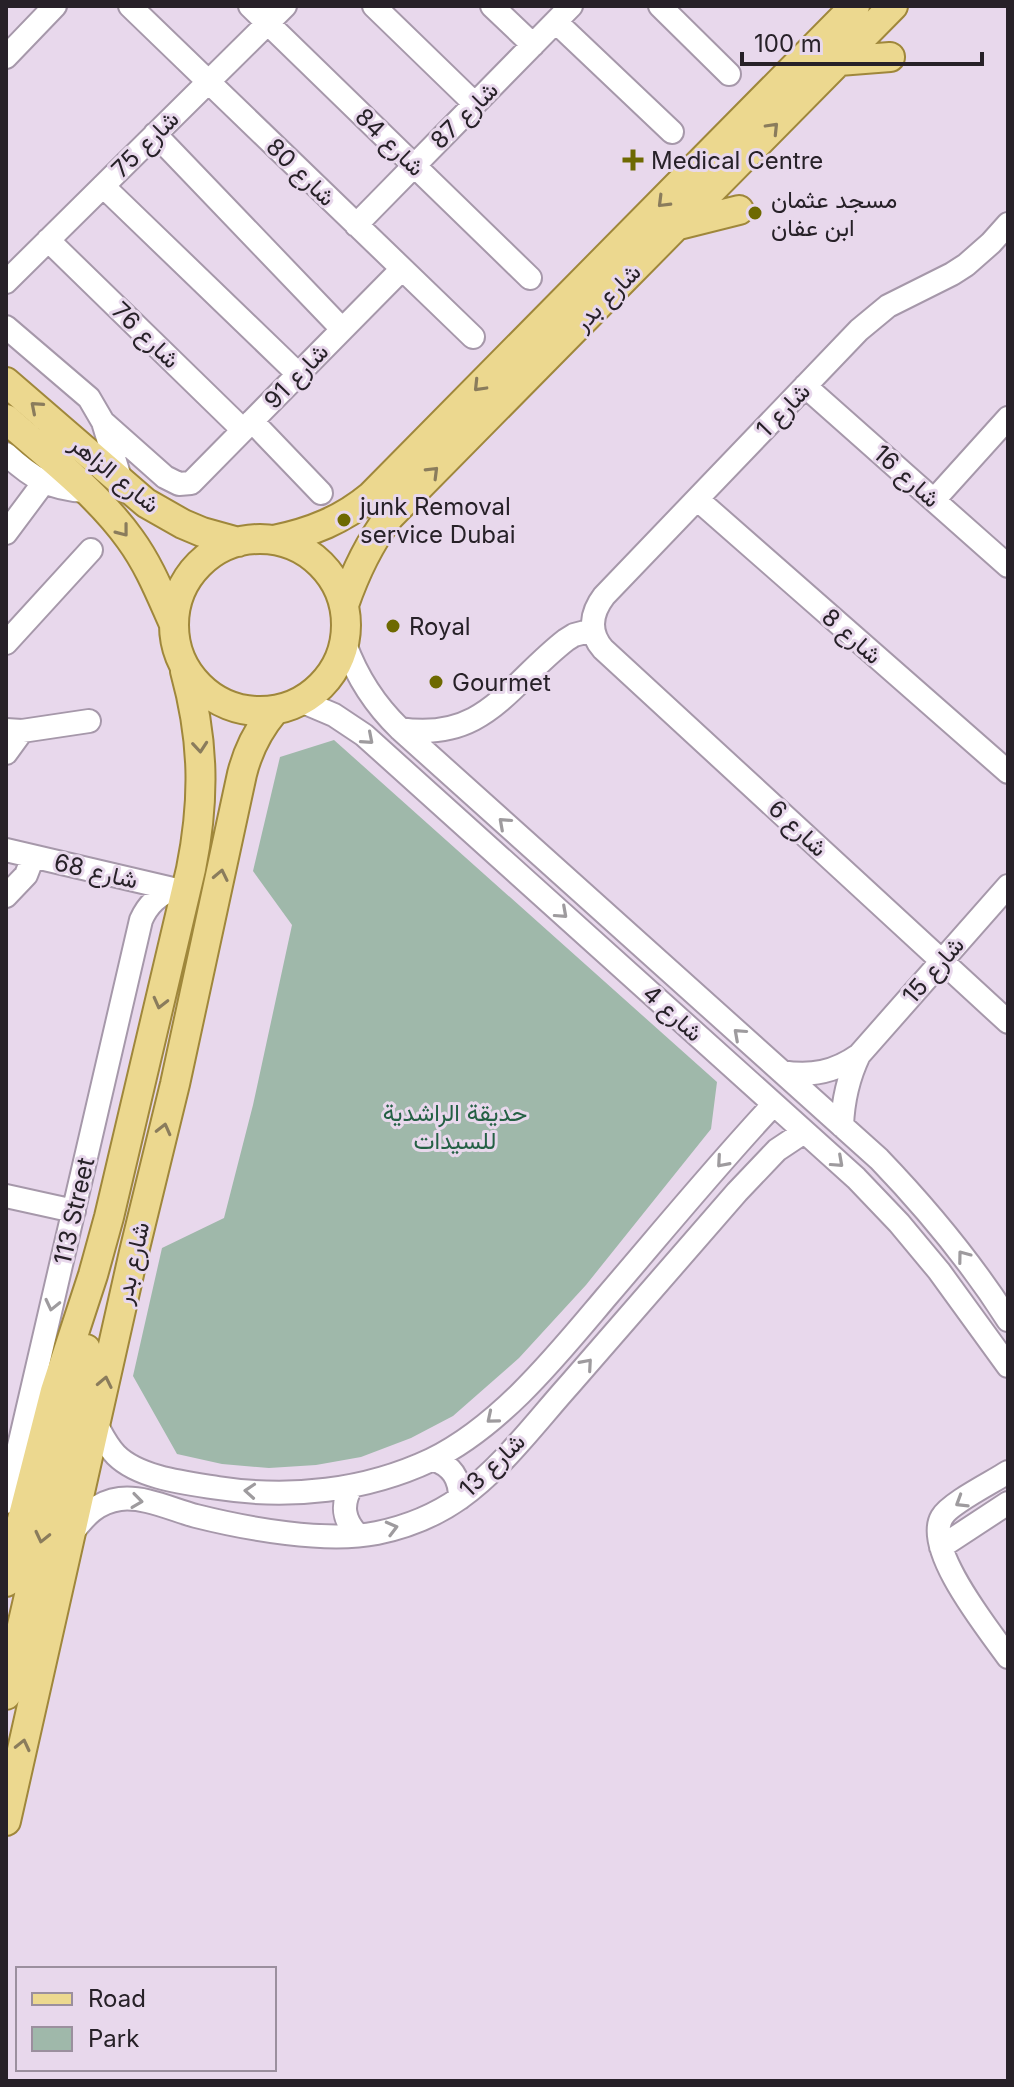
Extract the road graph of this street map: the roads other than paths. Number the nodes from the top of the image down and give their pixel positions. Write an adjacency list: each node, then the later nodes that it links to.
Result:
1 (55, 6): 14 (street)
2 (130, 6): 18 (street, شارع 80)
3 (250, 6): 12 (street, شارع 84)
4 (285, 6): 12 (street, شارع 75)
5 (374, 6): 19 (street)
6 (492, 6): 13 (street)
7 (660, 6): 17 (street)
8 (855, 6): 11 (main road, شارع بدر)
9 (893, 6): 16 (main road, شارع بدر)
10 (564, 14): 13 (street, شارع 87); 20 (street)
11 (829, 20): 50 (main road, شارع بدر, one-way to 50)
12 (268, 23): 18 (street, شارع 75); 22 (street, شارع 84)
13 (533, 45): 19 (street, شارع 87)
14 (6, 57)
15 (890, 57): 16 (main road)
16 (839, 61): 27 (main road, شارع بدر, one-way to 16)
17 (729, 74)
18 (208, 82): 21 (street, شارع 75); 26 (street, شارع 80)
19 (475, 104): 22 (street, شارع 87)
20 (672, 132)
21 (155, 134): 23 (street, شارع 75); 33 (street)
22 (414, 165): 26 (street, شارع 87); 30 (street, شارع 84)
23 (103, 186): 28 (street, شارع 75); 35 (street)
24 (739, 210): 27 (main road)
25 (1008, 224): 37 (street, شارع 1)
26 (356, 225): 29 (street, شارع 80)
27 (678, 225): 54 (main road, شارع بدر, one-way to 27)
28 (48, 240): 31 (street, شارع 75); 41 (street, شارع 76)
29 (402, 269): 33 (street, شارع 91); 34 (street, شارع 80)
30 (530, 278)
31 (6, 282)
32 (6, 327): 40 (street)
33 (342, 329): 35 (street, شارع 91)
34 (473, 337)
35 (298, 374): 41 (street, شارع 91)
36 (6, 382): 43 (main road, شارع الزاهر, one-way to 36)
37 (805, 386): 47 (street, شارع 1); 48 (street, شارع 16)
38 (1008, 418): 48 (street)
39 (6, 419): 45 (main road, شارع الزاهر)
40 (103, 422): 41 (street, شارع 91); 43 (street)
41 (248, 426): 46 (street, شارع 76)
42 (6, 454): 44 (street)
43 (121, 481): 51 (main road, شارع الزاهر)
44 (44, 482): 45 (street); 49 (street)
45 (86, 491): 55 (main road, شارع الزاهر, one-way to 55)
46 (321, 493)
47 (697, 499): 56 (street, شارع 1); 65 (street, شارع 8)
48 (934, 500): 53 (street, شارع 16)
49 (6, 533)
50 (274, 540): 51 (main road); 54 (main road)
51 (238, 542): 55 (main road)
52 (91, 550): 57 (street)
53 (1008, 566)
54 (344, 605): 58 (main road)
55 (173, 622): 59 (main road)
56 (593, 630): 62 (street); 73 (street, شارع 6)
57 (6, 643)
58 (345, 644): 60 (main road); 62 (street, شارع 4)
59 (185, 671): 60 (main road); 70 (main road, شارع بدر, one-way to 70)
60 (288, 706): 77 (street, شارع 4, one-way to 77); 85 (main road, شارع بدر, one-way to 60)
61 (89, 721): 63 (street)
62 (400, 729): 76 (street, شارع 4, one-way to 62)
63 (14, 731): 64 (street)
64 (6, 753)
65 (1008, 772)
66 (6, 850): 67 (street, شارع 68)
67 (33, 857): 68 (street, شارع 68); 71 (street)
68 (111, 875): 70 (street, شارع 68); 72 (street)
69 (1008, 886): 73 (street, شارع 15)
70 (180, 891): 72 (street); 82 (main road, شارع بدر, one-way to 82)
71 (6, 896)
72 (141, 920): 81 (street, 113 Street)
73 (942, 960): 74 (street, شارع 6); 75 (street, شارع 15)
74 (1008, 1022)
75 (859, 1055): 76 (street, شارع 15); 78 (street, شارع 15)
76 (782, 1072): 78 (street, شارع 4)
77 (774, 1104): 79 (street, شارع 4); 86 (street, شارع 13, one-way to 86)
78 (842, 1126): 83 (street, شارع 4, one-way to 78)
79 (804, 1132): 84 (street, شارع 4, one-way to 84); 90 (street, شارع 13, one-way to 79)
80 (6, 1196): 81 (street)
81 (74, 1211): 91 (street, 113 Street, one-way to 91)
82 (102, 1242): 96 (main road, شارع بدر); 98 (main road, شارع بدر, one-way to 98)
83 (1008, 1320)
84 (1008, 1366)
85 (96, 1424): 89 (street, شارع 13, one-way to 85); 93 (main road, شارع بدر)
86 (433, 1459): 89 (street, شارع 13); 90 (street)
87 (1008, 1459): 88 (street)
88 (1001, 1477): 95 (street, one-way to 95)
89 (352, 1486): 94 (street)
90 (460, 1498): 94 (street, شارع 13, one-way to 90)
91 (6, 1502)
92 (1008, 1503): 95 (street)
93 (72, 1533): 94 (street, شارع 13, one-way to 94); 99 (main road, شارع بدر, one-way to 93)
94 (358, 1535)
95 (941, 1547): 97 (street)
96 (6, 1582)
97 (1008, 1657)
98 (6, 1695)
99 (6, 1821)

